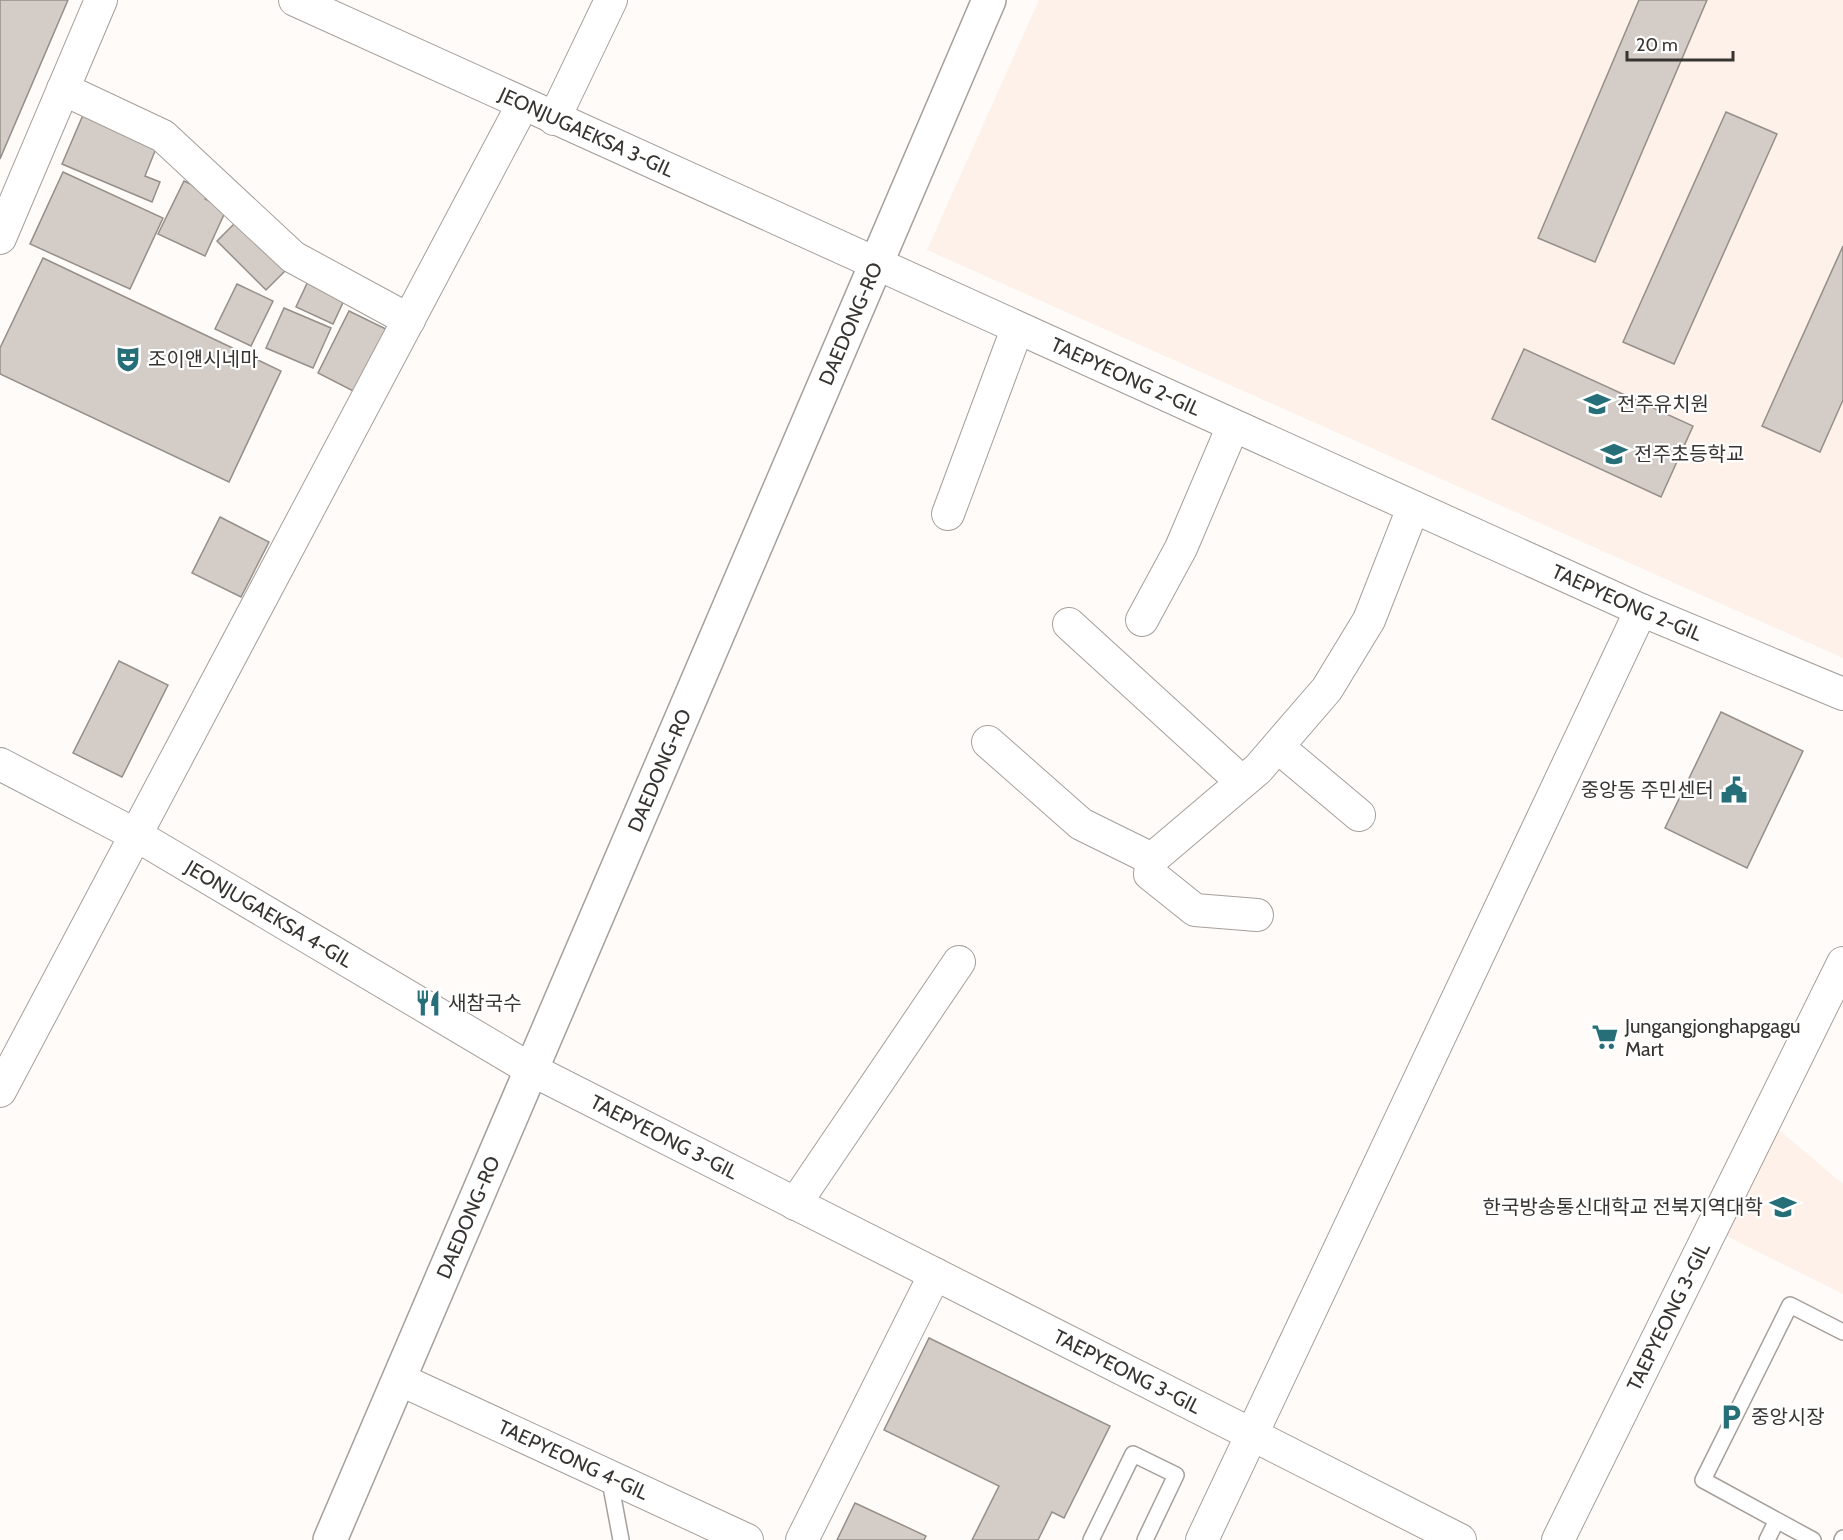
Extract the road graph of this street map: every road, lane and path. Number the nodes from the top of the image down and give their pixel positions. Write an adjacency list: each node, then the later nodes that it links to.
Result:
1 (101, 0): 5 (street)
2 (295, 0): 6 (street, JEONJUGAEKSA 3-GIL)
3 (611, 0): 7 (street)
4 (988, 0): 9 (street, DAEDONG-RO)
5 (63, 89): 8 (street); 10 (street)
6 (523, 104): 7 (street, JEONJUGAEKSA 3-GIL); 10 (street)
7 (554, 118): 9 (street, JEONJUGAEKSA 3-GIL)
8 (0, 238)
9 (875, 265): 11 (street, TAEPYEONG 2-GIL); 29 (street, DAEDONG-RO)
10 (409, 320): 24 (street)
11 (1017, 329): 12 (street, TAEPYEONG 2-GIL); 14 (street)
12 (1233, 426): 13 (street, TAEPYEONG 2-GIL); 16 (street)
13 (1413, 508): 15 (street, TAEPYEONG 2-GIL); 20 (street)
14 (948, 514)
15 (1641, 610): 18 (street, TAEPYEONG 2-GIL); 35 (street)
16 (1142, 620)
17 (1069, 624): 22 (street)
18 (1843, 694)
19 (988, 742): 25 (street)
20 (1278, 747): 22 (street); 23 (street)
21 (0, 764): 24 (street, JEONJUGAEKSA 4-GIL)
22 (1242, 782): 25 (street)
23 (1359, 815)
24 (136, 835): 29 (street, JEONJUGAEKSA 4-GIL); 30 (street)
25 (1152, 859): 26 (street)
26 (1257, 915)
27 (960, 962): 31 (street)
28 (1843, 963): 46 (street, TAEPYEONG 3-GIL)
29 (532, 1070): 31 (street, TAEPYEONG 3-GIL); 34 (street, DAEDONG-RO)
30 (0, 1091)
31 (795, 1204): 32 (street, TAEPYEONG 3-GIL)
32 (935, 1274): 35 (street, TAEPYEONG 3-GIL); 41 (street)
33 (1843, 1332): 37 (lane)
34 (399, 1378): 36 (street, TAEPYEONG 4-GIL); 38 (street, DAEDONG-RO)
35 (1251, 1435): 44 (street); 45 (street, TAEPYEONG 3-GIL)
36 (609, 1476): 39 (lane); 40 (street, TAEPYEONG 4-GIL)
37 (1776, 1522): 47 (lane); 48 (lane)
38 (330, 1540)
39 (621, 1540)
40 (747, 1540)
41 (802, 1540)
42 (1091, 1540): 43 (lane)
43 (1145, 1540)
44 (1202, 1540)
45 (1460, 1540)
46 (1558, 1540)
47 (1767, 1540)
48 (1813, 1540)

